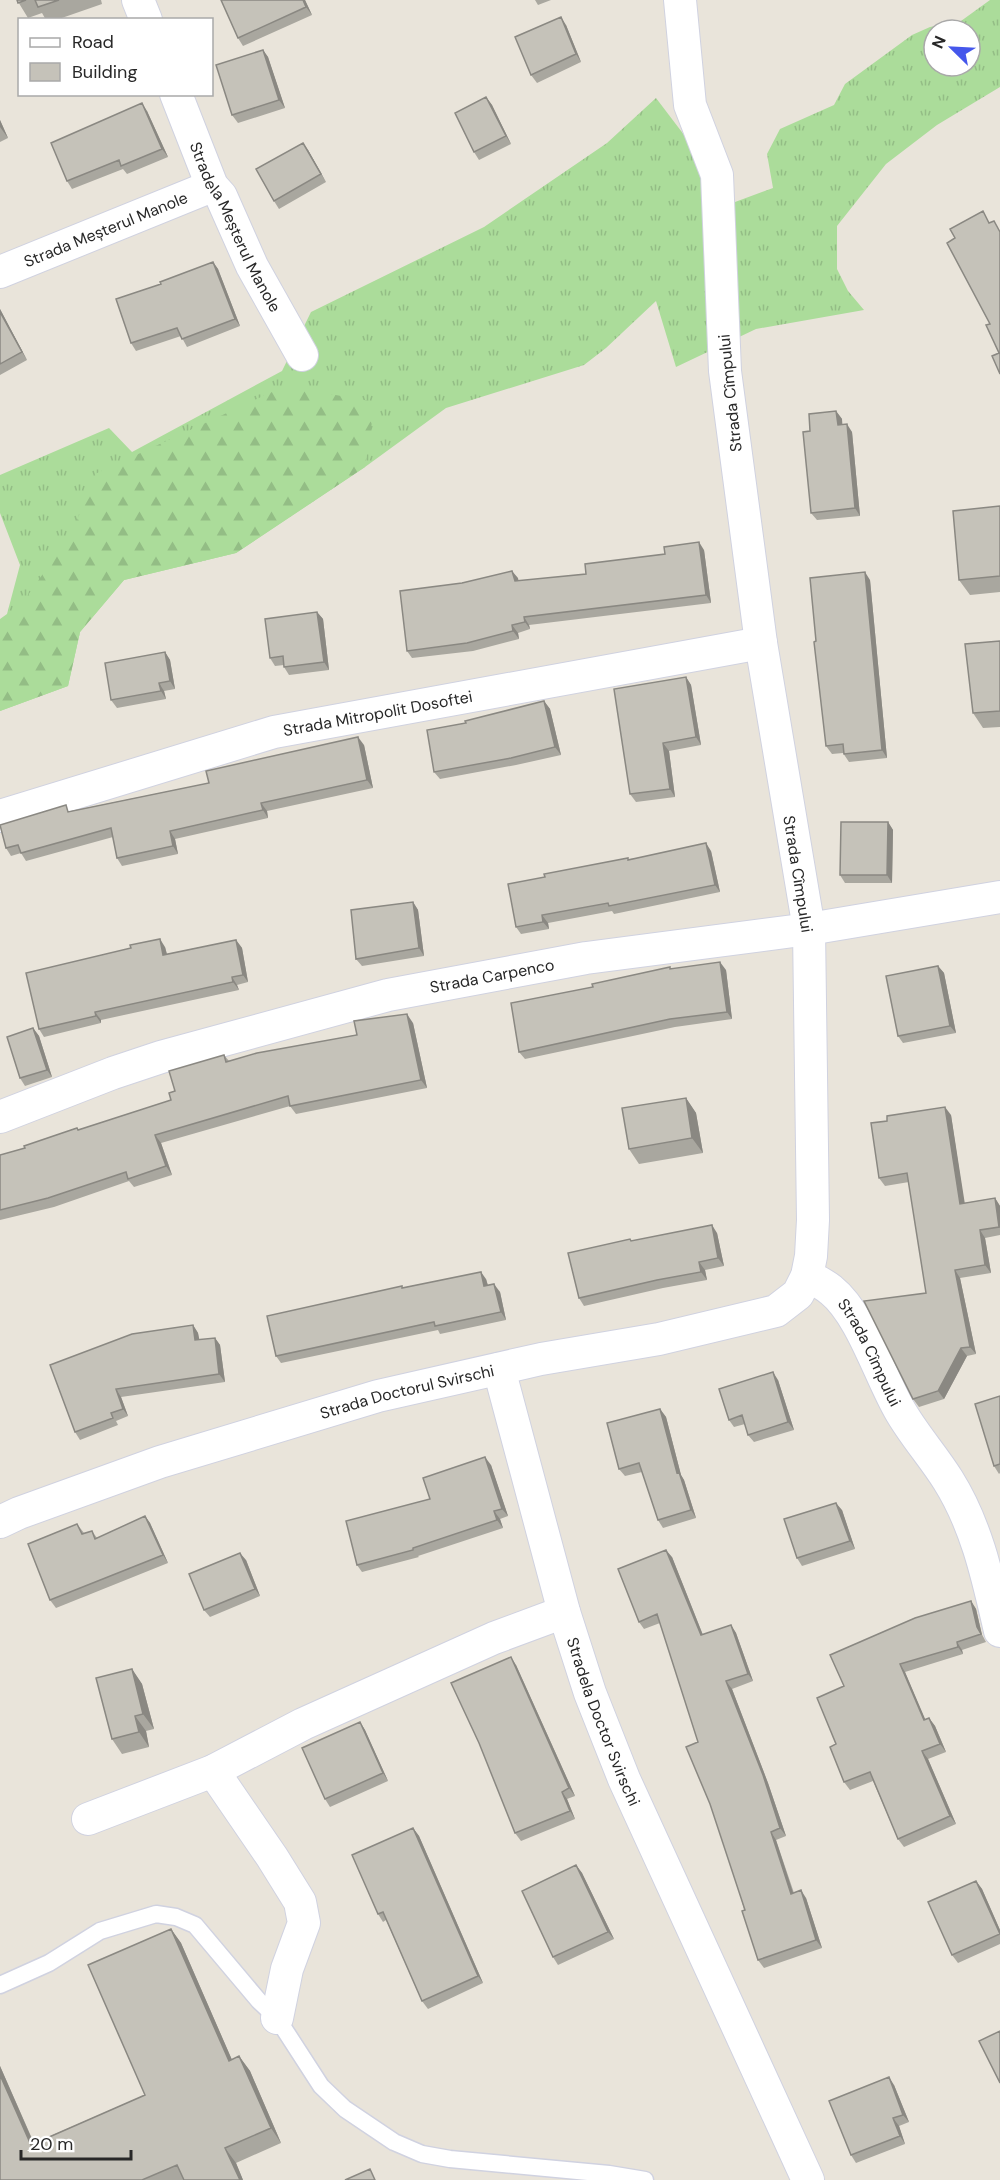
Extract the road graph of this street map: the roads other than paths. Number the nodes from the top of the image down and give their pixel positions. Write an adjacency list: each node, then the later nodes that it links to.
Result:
1 (138, 0): 3 (street)
2 (680, 0): 8 (street, Strada Cîmpului)
3 (145, 18)
4 (177, 96): 5 (street, Stradela Meșterul Manole)
5 (212, 186): 6 (street, Strada Meșterul Manole); 7 (street, Stradela Meșterul Manole)
6 (0, 272)
7 (302, 355)
8 (761, 643): 9 (street, Strada Mitropolit Dosoftei); 11 (street, Strada Cîmpului)
9 (0, 816)
10 (1000, 897): 11 (street, Strada Carpenco)
11 (808, 929): 12 (street, Strada Carpenco); 13 (street, Strada Cîmpului)
12 (0, 1117)
13 (807, 1276): 14 (street, Strada Doctorul Svirschi); 16 (street, Strada Cîmpului)
14 (499, 1369): 15 (street, Strada Doctorul Svirschi); 17 (street, Stradela Doctor Svirschi)
15 (0, 1522)
16 (992, 1563): 18 (street, Strada Cîmpului)
17 (564, 1612): 19 (street); 24 (street, Stradela Doctor Svirschi)
18 (1000, 1631)
19 (213, 1771): 20 (street); 22 (street)
20 (88, 1819)
21 (0, 1985): 22 (lane)
22 (278, 2018): 23 (lane)
23 (645, 2180)
24 (808, 2180)

